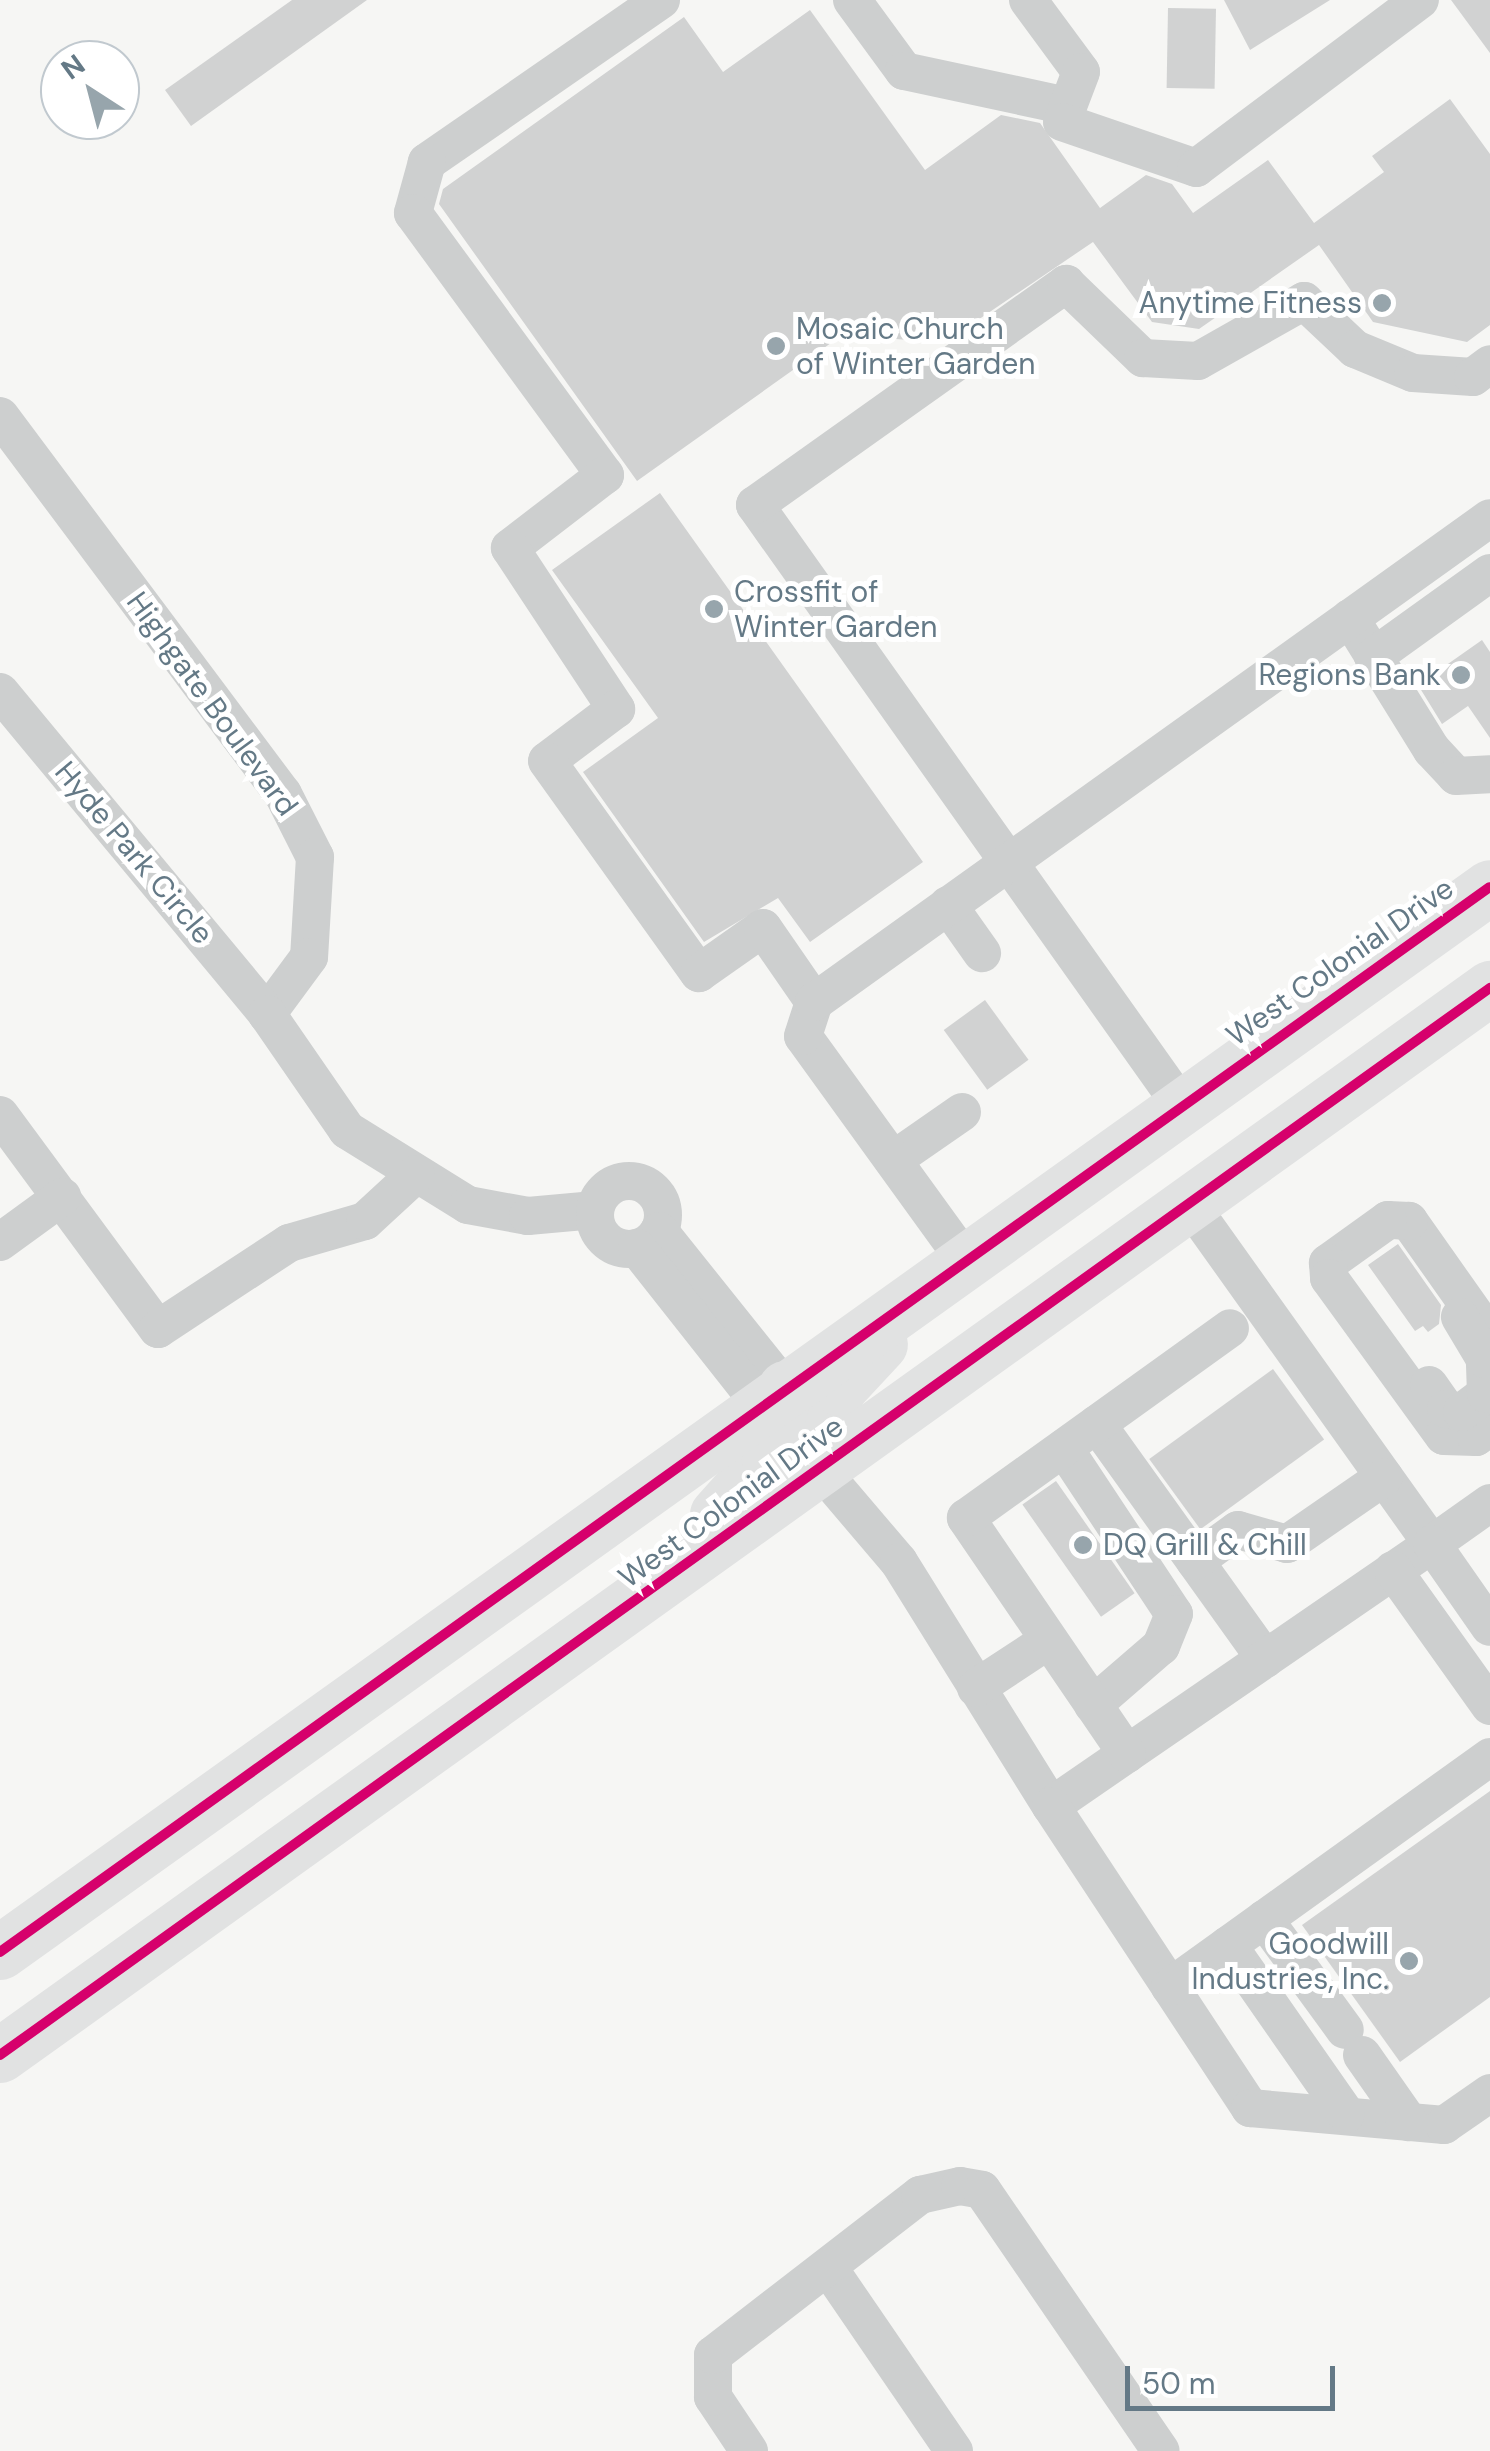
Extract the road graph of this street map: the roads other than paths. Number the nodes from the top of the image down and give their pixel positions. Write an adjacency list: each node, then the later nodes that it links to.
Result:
1 (661, 0): 19 (lane)
2 (852, 0): 5 (lane)
3 (1028, 0): 5 (lane)
4 (1420, 0): 5 (lane)
5 (1068, 106)
6 (1484, 382): 14 (lane)
7 (0, 416): 20 (lane, Highgate Boulevard)
8 (1490, 518): 10 (lane)
9 (1490, 573): 11 (lane)
10 (1350, 618): 11 (lane); 14 (lane)
11 (1373, 657): 13 (lane)
12 (0, 692): 20 (lane, Hyde Park Circle)
13 (1490, 774)
14 (1006, 864): 16 (lane); 21 (lane)
15 (1490, 887): 21 (highway, West Colonial Drive)
16 (948, 905): 17 (lane); 19 (lane)
17 (982, 954)
18 (1490, 988): 27 (highway, West Colonial Drive)
19 (814, 1002): 24 (lane)
20 (267, 1014): 25 (lane, Hyde Park Circle)
21 (1181, 1105): 33 (highway, West Colonial Drive)
22 (962, 1112): 24 (lane)
23 (0, 1115): 26 (lane)
24 (893, 1160): 33 (lane)
25 (416, 1174): 26 (lane); 28 (lane, Hyde Park Circle)
26 (62, 1197): 31 (lane)
27 (1189, 1203): 34 (lane); 42 (highway, West Colonial Drive)
28 (596, 1210): 30 (lane); 30 (lane)
29 (1392, 1220): 32 (lane); 32 (lane); 37 (lane)
30 (648, 1240): 38 (lane)
31 (0, 1242)
32 (1347, 1249): 40 (lane)
33 (958, 1265): 38 (highway, West Colonial Drive); 42 (highway)
34 (1246, 1282): 35 (lane); 36 (lane)
35 (1230, 1328): 36 (lane); 39 (lane)
36 (1280, 1330): 43 (lane)
37 (1490, 1336)
38 (774, 1396): 48 (highway); 60 (highway, West Colonial Drive)
39 (1098, 1424): 41 (lane); 46 (lane)
40 (1490, 1426)
41 (1064, 1448): 50 (lane); 53 (lane)
42 (819, 1468): 48 (highway, West Colonial Drive); 52 (lane)
43 (1384, 1477): 45 (lane); 46 (lane)
44 (1490, 1503): 45 (lane)
45 (1432, 1544): 47 (lane); 49 (lane)
46 (1195, 1560): 51 (lane)
47 (1393, 1570): 51 (lane); 54 (lane)
48 (642, 1599): 62 (highway, West Colonial Drive)
49 (1490, 1627)
50 (1048, 1640): 52 (lane); 53 (lane)
51 (1265, 1659): 55 (lane)
52 (976, 1688): 57 (lane)
53 (1093, 1705): 55 (lane)
54 (1490, 1706)
55 (1126, 1754): 57 (lane)
56 (1490, 1758): 58 (lane)
57 (1052, 1806): 61 (lane)
58 (1264, 1919): 59 (lane); 65 (lane)
59 (1228, 1945): 61 (lane); 64 (lane)
60 (0, 1952)
61 (1170, 1986): 64 (lane)
62 (0, 2055)
63 (1490, 2093): 65 (lane)
64 (1346, 2114): 65 (lane)
65 (1410, 2122)
66 (828, 2266): 67 (lane); 68 (lane); 69 (lane)
67 (749, 2451)
68 (954, 2451)
69 (1162, 2451)

